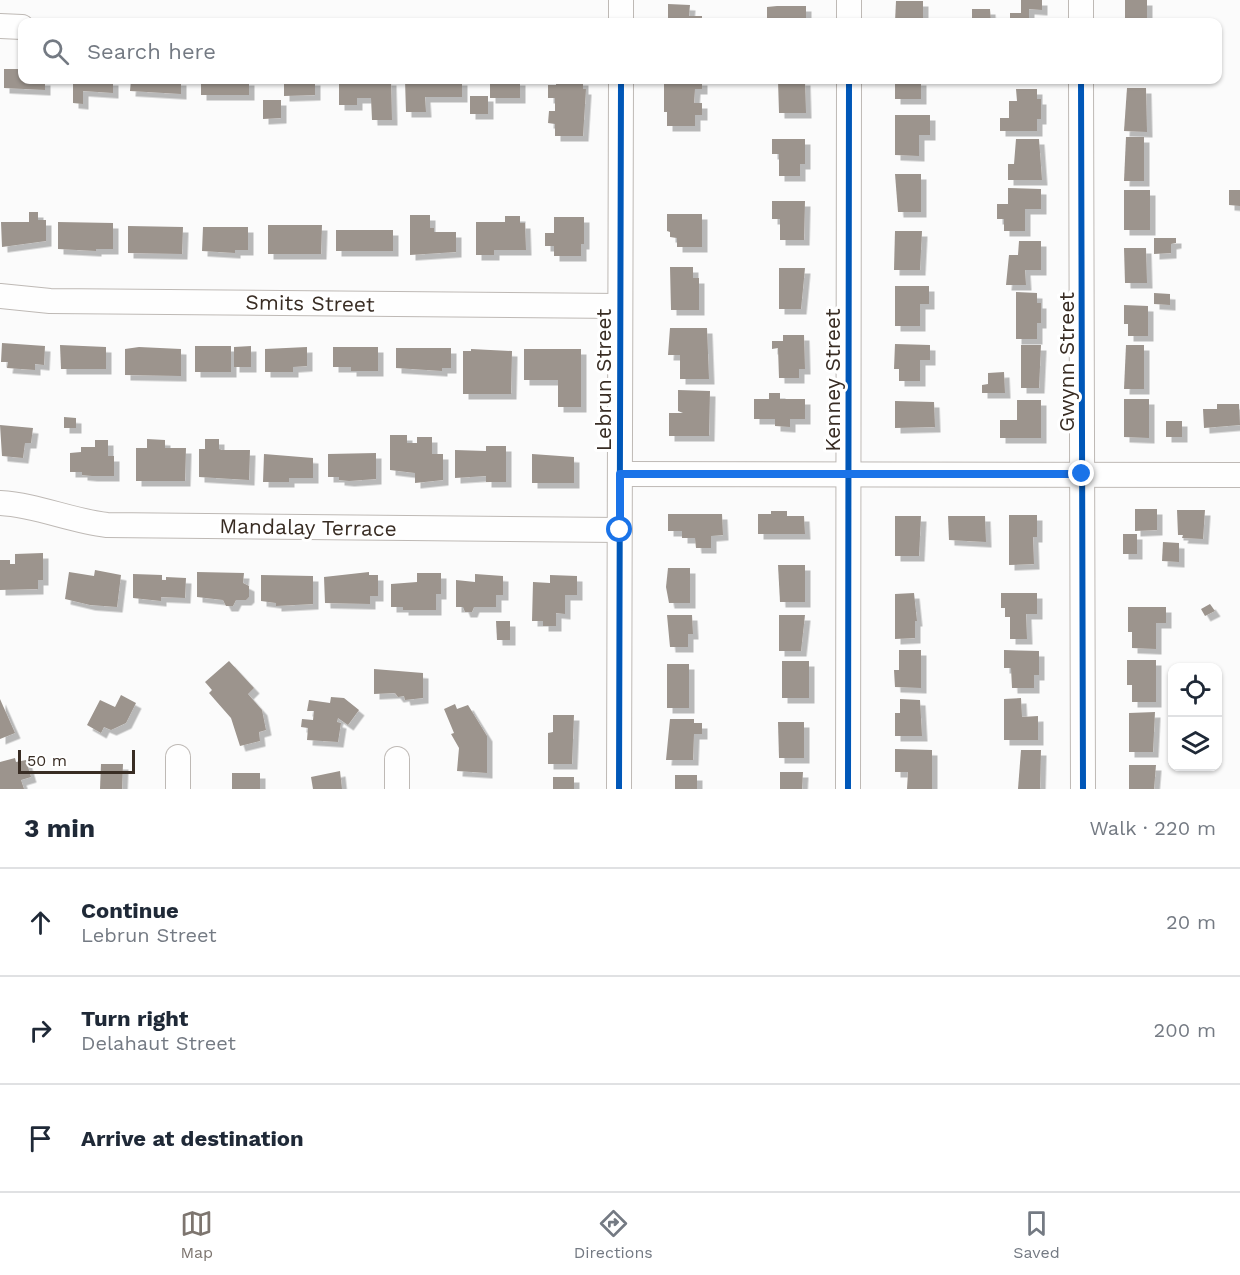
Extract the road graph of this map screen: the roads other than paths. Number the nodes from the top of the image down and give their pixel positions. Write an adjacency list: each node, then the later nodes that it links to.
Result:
1 (621, 0): 4 (street)
2 (849, 0): 5 (street)
3 (1081, 0): 6 (street)
4 (621, 18)
5 (849, 18)
6 (1081, 18)
7 (0, 27): 8 (street)
8 (18, 27)
9 (621, 84): 13 (street, Lebrun Street)
10 (849, 84): 14 (street, Kenney Street)
11 (1081, 84): 16 (street, Gwynn Street)
12 (0, 296): 13 (street, Smits Street)
13 (620, 306): 15 (street, Lebrun Street)
14 (849, 473): 15 (street); 16 (street); 25 (street, Kenney Street)
15 (620, 474): 19 (street, Lebrun Street)
16 (1082, 474): 17 (street); 26 (street, Gwynn Street)
17 (1240, 475)
18 (0, 503): 19 (street, Mandalay Terrace)
19 (620, 530): 24 (street, Lebrun Street)
20 (178, 757): 22 (street)
21 (397, 759): 23 (street)
22 (178, 789)
23 (397, 789)
24 (619, 789)
25 (848, 789)
26 (1083, 789)

